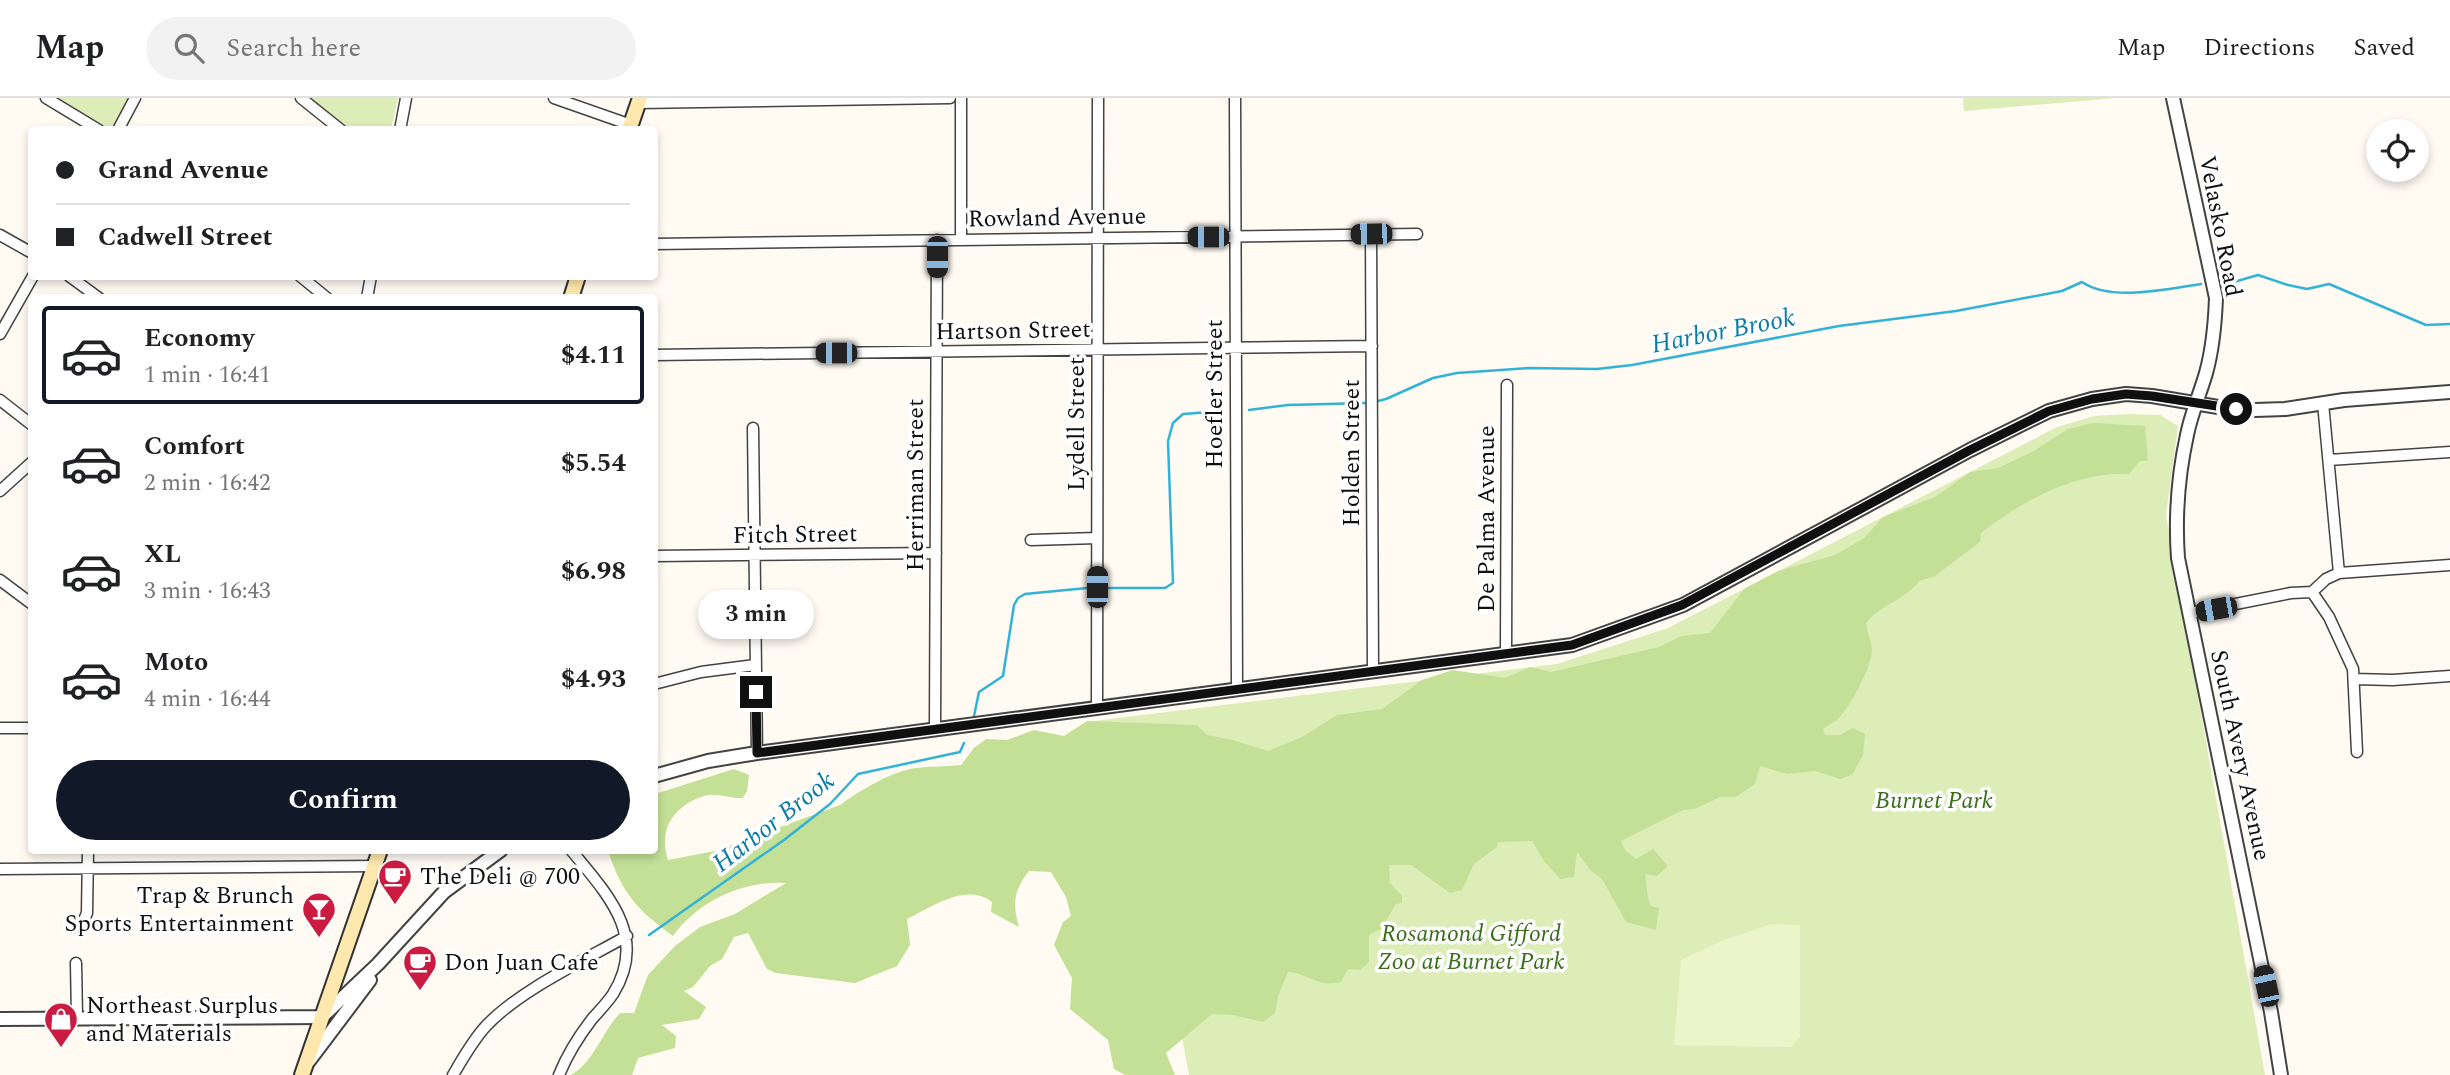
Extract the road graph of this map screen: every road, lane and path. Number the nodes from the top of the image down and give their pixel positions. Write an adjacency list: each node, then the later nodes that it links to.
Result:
1 (46, 98): 12 (street)
2 (135, 98): 13 (street)
3 (301, 98): 14 (street)
4 (406, 98): 15 (street)
5 (554, 98): 16 (street)
6 (950, 98): 11 (street)
7 (961, 98): 24 (street)
8 (1098, 98): 22 (street, Lydell Street)
9 (1235, 98): 21 (street, Hoefler Street)
10 (2173, 98): 41 (street, Velasko Road)
11 (639, 101): 17 (main road)
12 (92, 126)
13 (120, 126)
14 (336, 126)
15 (401, 126)
16 (627, 126)
17 (630, 126)
18 (1371, 234): 19 (street, Rowland Avenue); 21 (street, Rowland Avenue); 33 (street, Holden Street)
19 (1417, 234)
20 (0, 235): 26 (street)
21 (1235, 236): 22 (street, Rowland Avenue); 34 (street, Hoefler Street)
22 (1098, 237): 24 (street, Rowland Avenue); 35 (street, Lydell Street)
23 (937, 240): 24 (street, Rowland Avenue); 25 (street, Rowland Avenue); 36 (street, Herriman Street)
24 (961, 240)
25 (658, 244)
26 (28, 251)
27 (31, 280): 32 (street)
28 (74, 280): 30 (street)
29 (305, 280): 31 (street)
30 (94, 294)
31 (322, 294)
32 (0, 334)
33 (1372, 346): 34 (street, Hartson Street); 62 (street, Holden Street)
34 (1235, 347): 35 (street, Hartson Street); 66 (street, Hoefler Street)
35 (1098, 350): 36 (street, Hartson Street); 49 (street, Lydell Street)
36 (937, 351): 37 (street, Hartson Street); 51 (street, Herriman Street)
37 (658, 355)
38 (1507, 385): 60 (street, De Palma Avenue)
39 (2450, 392): 42 (street)
40 (0, 400): 43 (street)
41 (2197, 403): 42 (street); 59 (street, South Avery Avenue); 60 (street)
42 (2323, 403): 46 (street)
43 (28, 422)
44 (753, 428): 52 (street)
45 (2450, 452): 46 (street)
46 (2329, 460): 55 (street)
47 (28, 466): 48 (street)
48 (0, 491)
49 (1097, 538): 50 (street); 67 (street, Lydell Street)
50 (1031, 540)
51 (936, 553): 52 (street, Fitch Street); 70 (street, Herriman Street)
52 (753, 555): 53 (street, Fitch Street); 61 (street)
53 (658, 556)
54 (2450, 565): 55 (street)
55 (2339, 573): 57 (street)
56 (0, 580): 58 (street)
57 (2312, 592): 59 (street); 64 (street)
58 (28, 601)
59 (2190, 614): 91 (street, South Avery Avenue)
60 (1506, 654): 62 (street)
61 (755, 665): 65 (street); 72 (street)
62 (1373, 671): 66 (street)
63 (2450, 676): 64 (street)
64 (2354, 679): 71 (street)
65 (658, 683)
66 (1237, 689): 67 (street)
67 (1097, 708): 70 (street)
68 (0, 728): 69 (street)
69 (28, 728)
70 (935, 729): 72 (street)
71 (2357, 752)
72 (757, 753): 73 (street)
73 (658, 775)
74 (88, 854): 79 (street)
75 (379, 854): 78 (main road)
76 (496, 854): 84 (street)
77 (574, 854): 82 (street)
78 (375, 866): 79 (street); 86 (main road)
79 (88, 868): 80 (street); 81 (street)
80 (0, 869)
81 (80, 929)
82 (626, 936): 89 (street); 90 (street)
83 (76, 963): 85 (street)
84 (378, 964): 86 (street); 88 (street)
85 (77, 1017): 86 (street); 87 (street)
86 (322, 1017): 88 (main road)
87 (0, 1019)
88 (304, 1070)
89 (453, 1075)
90 (559, 1075)
91 (2281, 1075)

